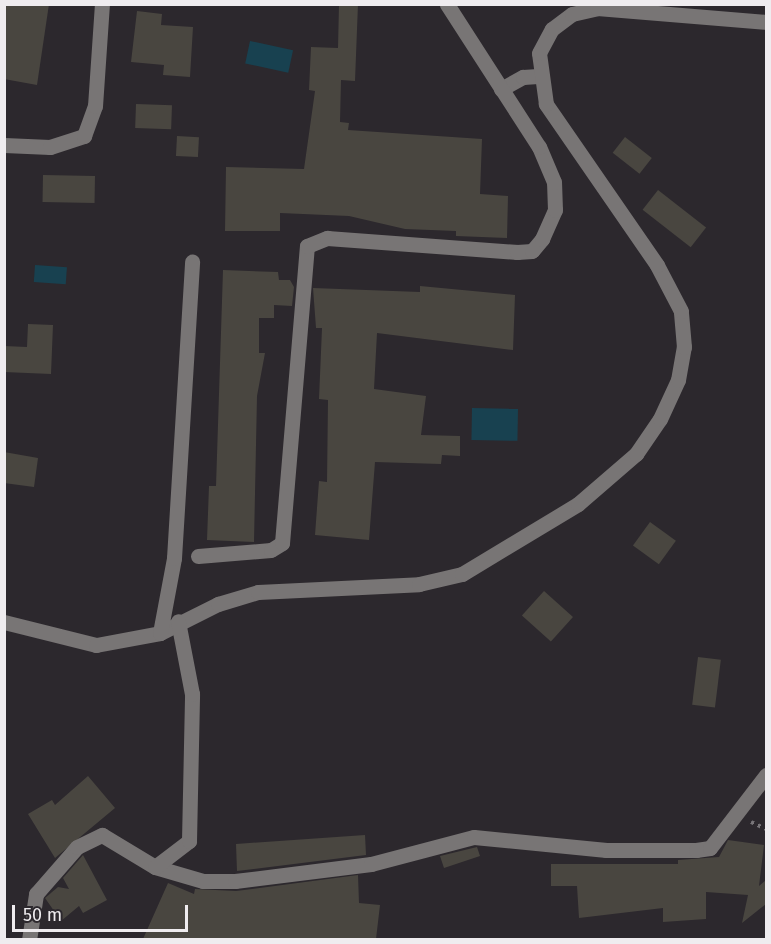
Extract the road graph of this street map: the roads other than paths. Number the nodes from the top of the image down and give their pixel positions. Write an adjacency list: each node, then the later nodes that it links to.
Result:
1 (102, 4): 6 (street)
2 (447, 4): 5 (street)
3 (766, 22): 4 (street)
4 (538, 76): 5 (street); 9 (street)
5 (501, 89): 8 (street)
6 (4, 145)
7 (192, 262): 11 (street)
8 (198, 556)
9 (178, 621): 11 (street); 13 (street)
10 (4, 622): 11 (street)
11 (160, 633)
12 (766, 775): 13 (street)
13 (155, 867): 14 (street)
14 (29, 939)

